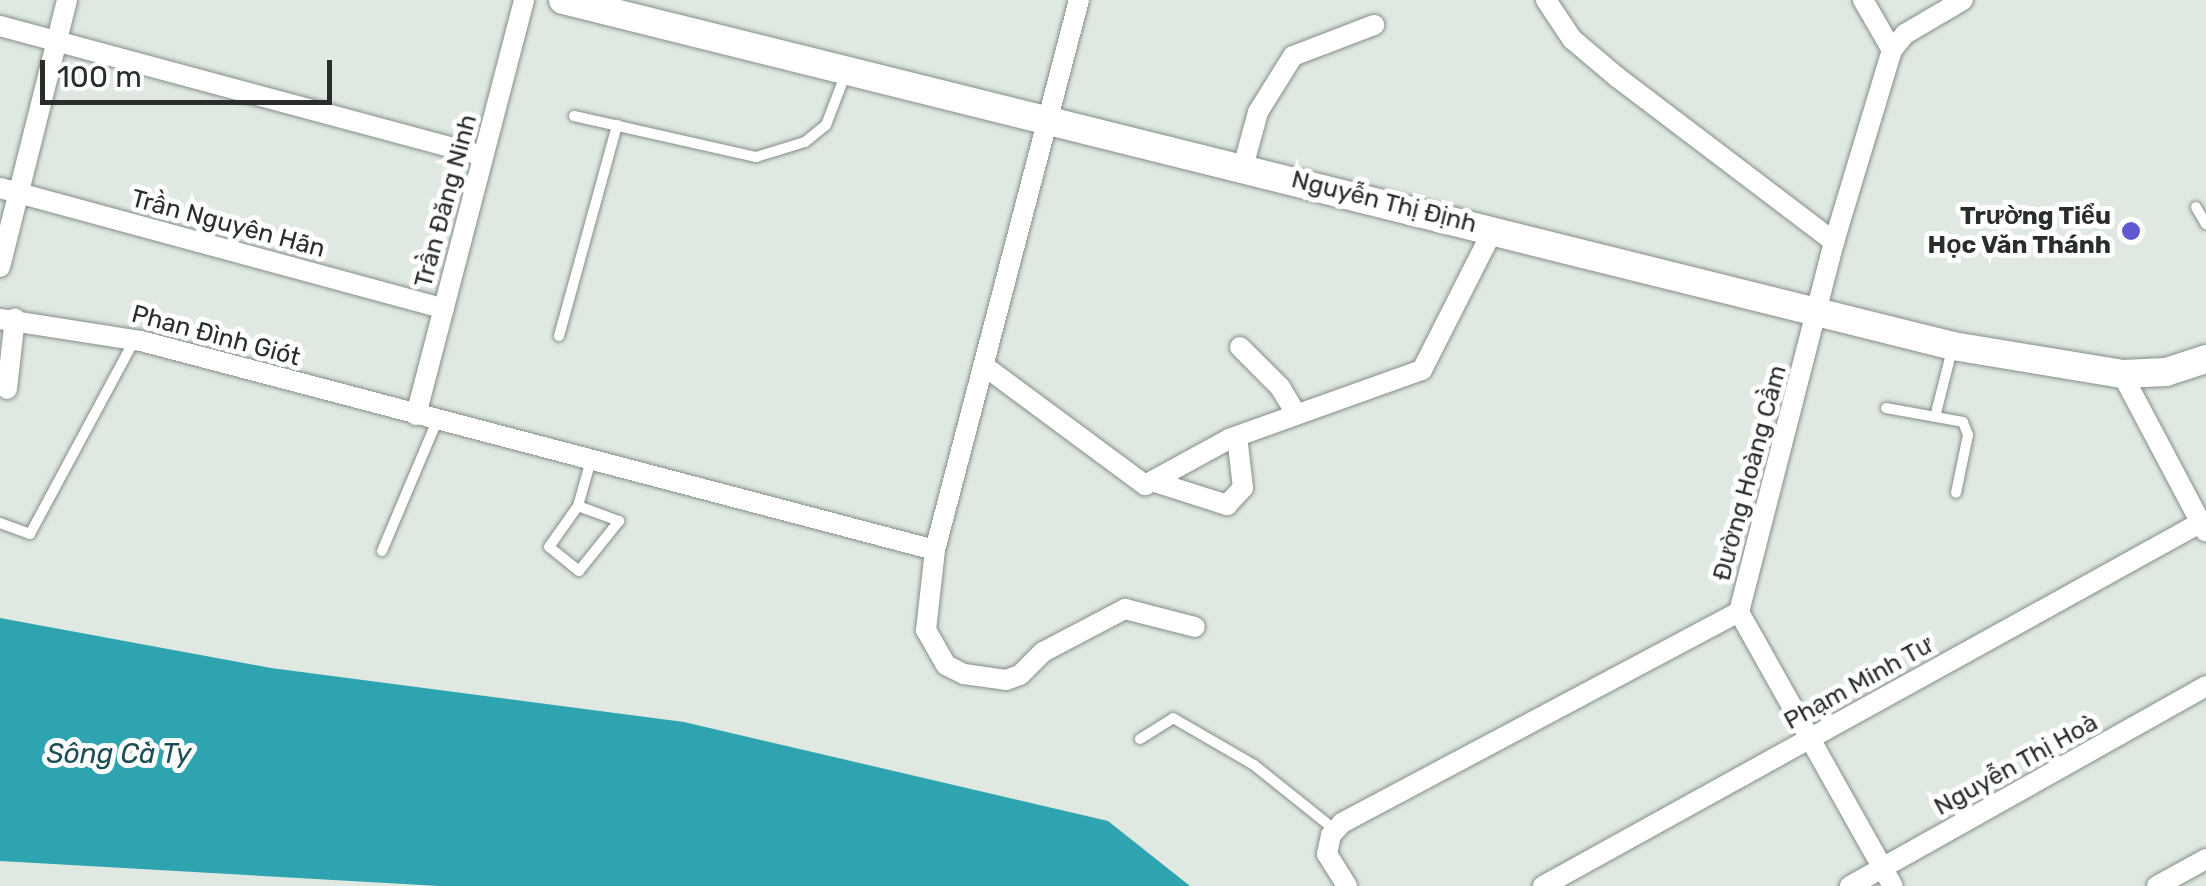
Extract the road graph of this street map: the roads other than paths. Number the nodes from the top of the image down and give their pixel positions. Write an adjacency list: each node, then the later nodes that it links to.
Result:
1 (67, 0): 10 (street)
2 (524, 0): 16 (street, Trần Đăng Ninh)
3 (564, 0): 12 (street, Nguyễn Thị Định)
4 (1079, 0): 14 (street)
5 (1546, 0): 22 (street)
6 (1863, 0): 11 (street)
7 (1962, 0): 11 (street)
8 (1374, 25): 17 (street)
9 (0, 26): 10 (street)
10 (56, 42): 16 (street); 18 (street)
11 (1892, 50): 22 (street, Đường Hoàng Cầm)
12 (847, 67): 14 (street, Nguyễn Thị Định); 15 (lane)
13 (574, 116): 15 (lane)
14 (1050, 117): 17 (street, Nguyễn Thị Định); 32 (street)
15 (617, 126): 27 (lane)
16 (483, 156): 24 (street, Trần Đăng Ninh)
17 (1243, 167): 21 (street, Nguyễn Thị Định)
18 (9, 191): 23 (street); 24 (street, Trần Nguyên Hãn)
19 (2196, 207): 20 (lane)
20 (2206, 224)
21 (1493, 230): 25 (street, Nguyễn Thị Định); 36 (street)
22 (1834, 242): 25 (street, Đường Hoàng Cầm)
23 (0, 267)
24 (444, 309): 37 (street, Trần Đăng Ninh)
25 (1818, 311): 29 (street, Nguyễn Thị Định); 49 (street, Đường Hoàng Cầm)
26 (8, 318): 28 (street, Phan Đình Giót); 34 (street)
27 (559, 336)
28 (135, 339): 37 (street, Phan Đình Giót); 45 (lane)
29 (1953, 346): 33 (street, Nguyễn Thị Định); 38 (lane)
30 (1240, 348): 36 (street)
31 (2206, 359): 33 (street, Nguyễn Thị Định)
32 (987, 368): 42 (street); 48 (street)
33 (2122, 374): 46 (street)
34 (7, 389)
35 (1886, 408): 38 (lane)
36 (1296, 414): 40 (street)
37 (416, 415): 39 (street, Phan Đình Giót)
38 (1935, 417): 43 (lane)
39 (437, 421): 41 (street, Phan Đình Giót); 47 (lane)
40 (1237, 436): 42 (street); 42 (street)
41 (591, 460): 44 (lane); 48 (street, Phan Đình Giót)
42 (1155, 482)
43 (1956, 492)
44 (578, 506): 44 (lane)
45 (0, 524)
46 (2203, 528): 52 (street, Phạm Minh Tư)
47 (382, 550)
48 (935, 550): 50 (street)
49 (1739, 612): 52 (street); 54 (street, Đường Hoàng Cầm)
50 (1195, 627)
51 (2206, 686): 56 (street, Nguyễn Thị Hoà)
52 (1811, 738): 56 (street); 58 (street, Phạm Minh Tư)
53 (1140, 740): 54 (lane)
54 (1335, 830): 57 (street)
55 (2206, 858): 60 (street)
56 (1888, 877): 59 (street, Nguyễn Thị Hoà)
57 (1346, 886)
58 (1543, 886)
59 (1850, 886)
60 (2157, 886)

